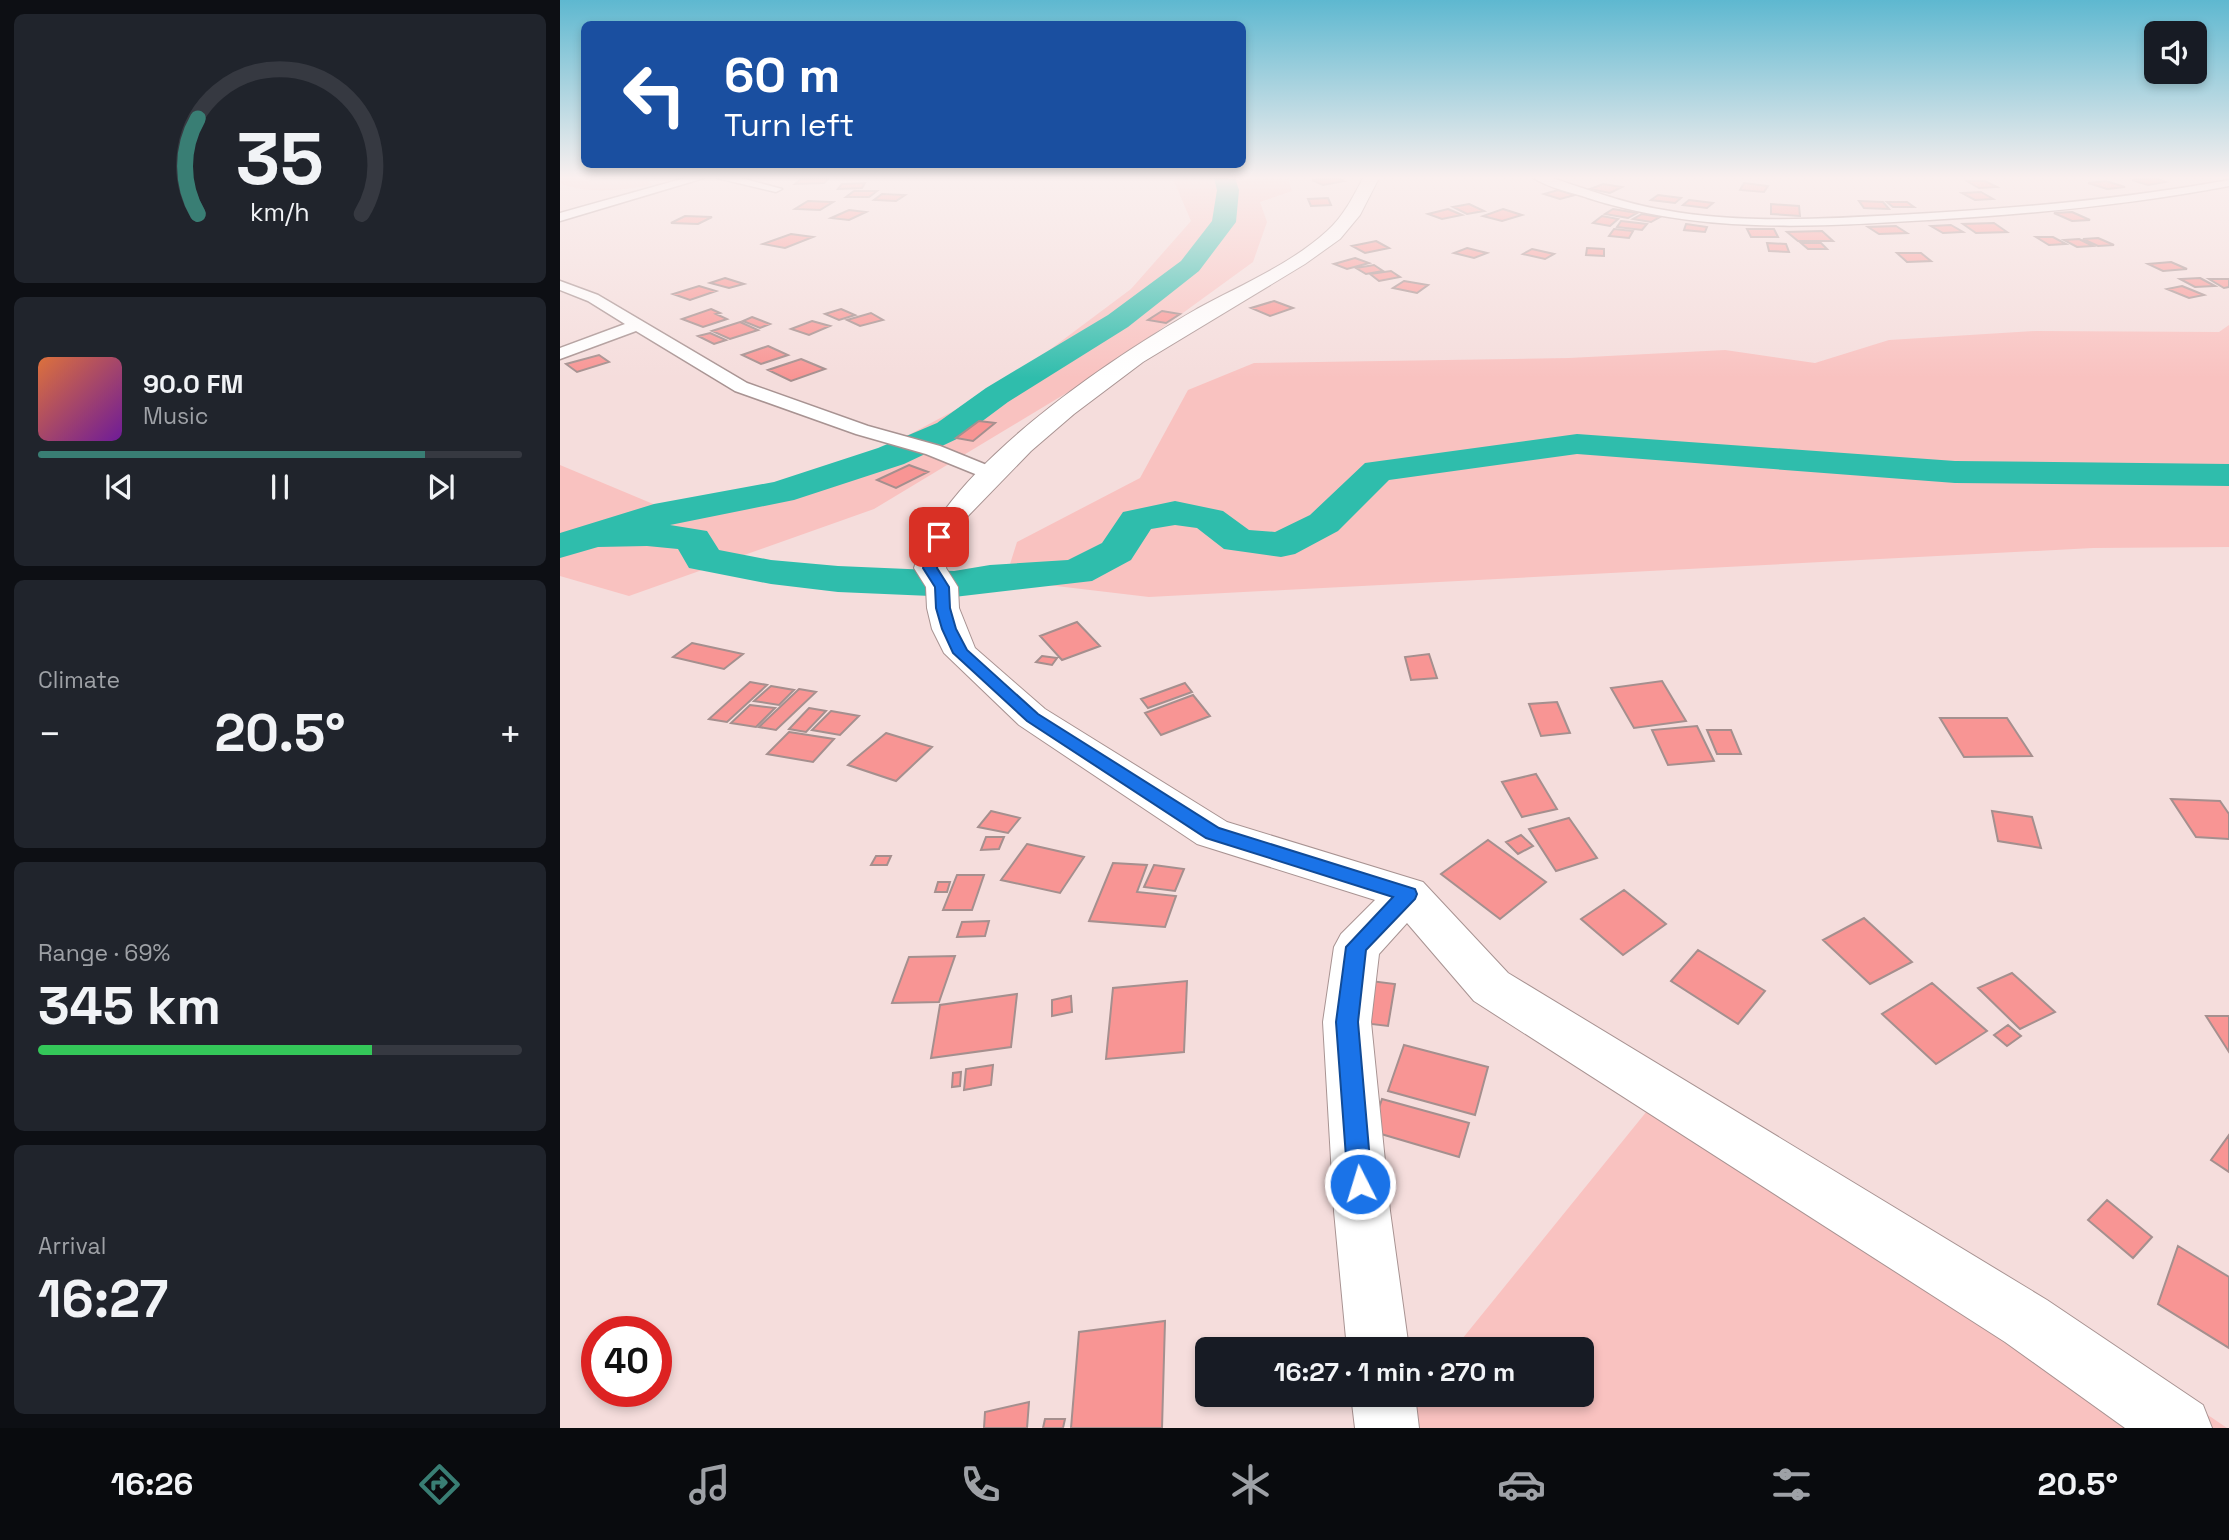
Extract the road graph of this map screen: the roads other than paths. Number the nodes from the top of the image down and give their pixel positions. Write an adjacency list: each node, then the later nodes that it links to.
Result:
1 (1318, 245): 5 (main road)
2 (560, 285): 3 (street)
3 (638, 325): 4 (street); 5 (street)
4 (560, 354)
5 (992, 474): 6 (main road)
6 (1408, 894): 7 (main road); 10 (main road)
7 (1377, 1337)
8 (1384, 1407): 9 (street)
9 (1387, 1428)
10 (2180, 1428)

